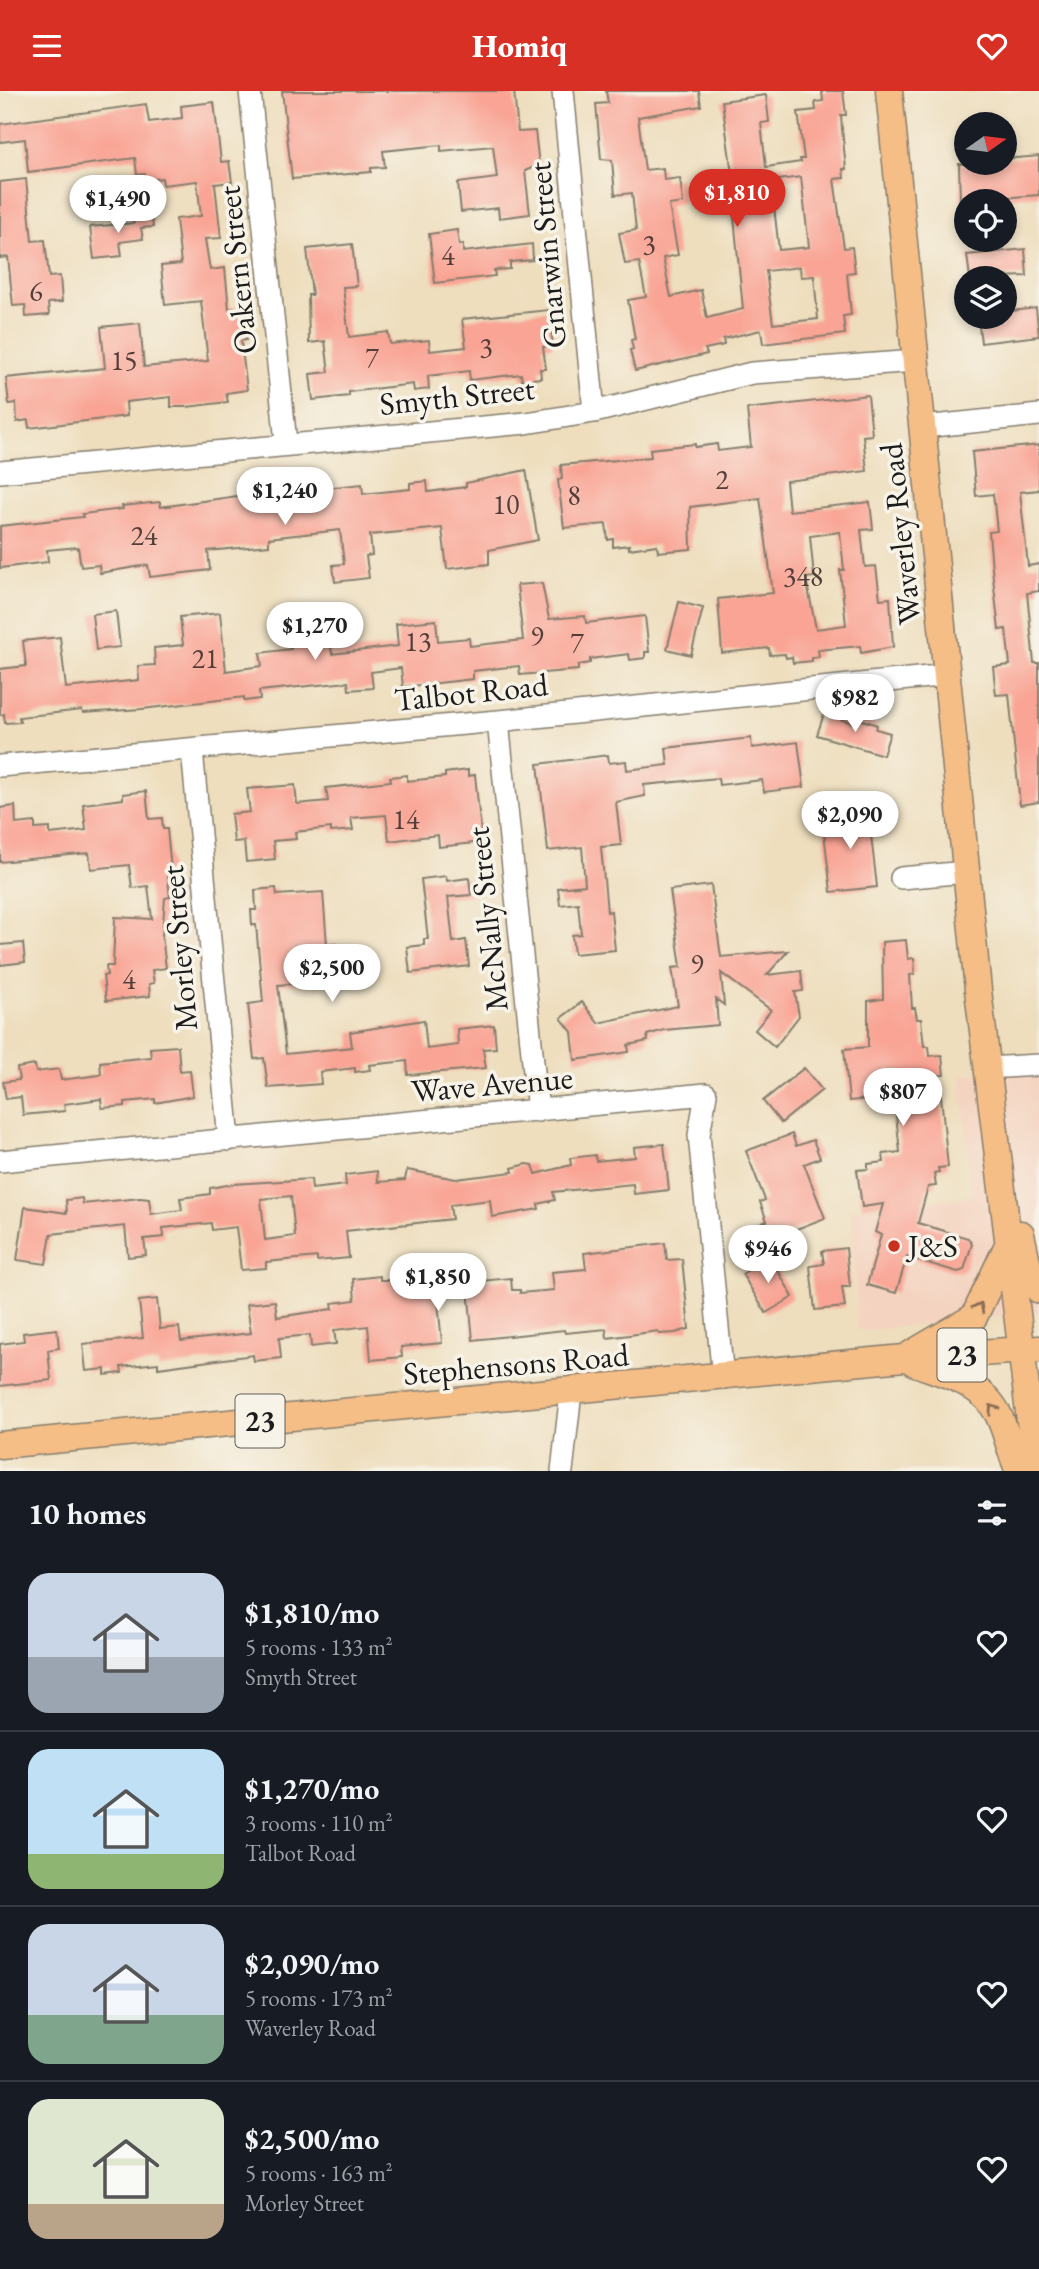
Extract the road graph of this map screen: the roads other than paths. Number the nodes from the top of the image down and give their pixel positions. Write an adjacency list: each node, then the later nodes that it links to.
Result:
1 (250, 91): 8 (street, Oakern Street)
2 (563, 91): 5 (street, Gnarwin Street)
3 (889, 91): 4 (main road, Waverley Road)
4 (916, 361): 5 (street, Smyth Street); 7 (main road, Waverley Road)
5 (594, 412): 8 (street, Smyth Street)
6 (1039, 415): 7 (street)
7 (923, 427): 10 (main road, Waverley Road)
8 (286, 443): 9 (street, Smyth Street)
9 (0, 472)
10 (948, 675): 11 (street, Talbot Road); 14 (main road, Waverley Road)
11 (498, 721): 12 (street, Talbot Road); 18 (street, McNally Street)
12 (192, 750): 13 (street, Talbot Road); 19 (street, Morley Street)
13 (0, 766)
14 (966, 872): 15 (street); 17 (main road, Waverley Road)
15 (901, 878)
16 (1039, 1065): 17 (street)
17 (987, 1068): 21 (main road, Waverley Road)
18 (538, 1111): 19 (street, Wave Avenue); 26 (street, Wave Avenue)
19 (229, 1140): 20 (street, Wave Avenue)
20 (0, 1161)
21 (1004, 1190): 22 (main road, Waverley Road); 23 (main road)
22 (1008, 1243): 24 (main road, Waverley Road); 25 (main road, one-way to 22)
23 (1039, 1290)
24 (1029, 1350): 25 (main road, Stephensons Road / 23); 29 (main road, Waverley Road)
25 (904, 1359): 26 (main road, Stephensons Road / 23); 29 (main road, one-way to 25)
26 (723, 1378): 27 (main road, Stephensons Road / 23)
27 (571, 1392): 28 (main road, Stephensons Road / 23); 30 (street)
28 (0, 1445)
29 (1032, 1456)
30 (562, 1471)

